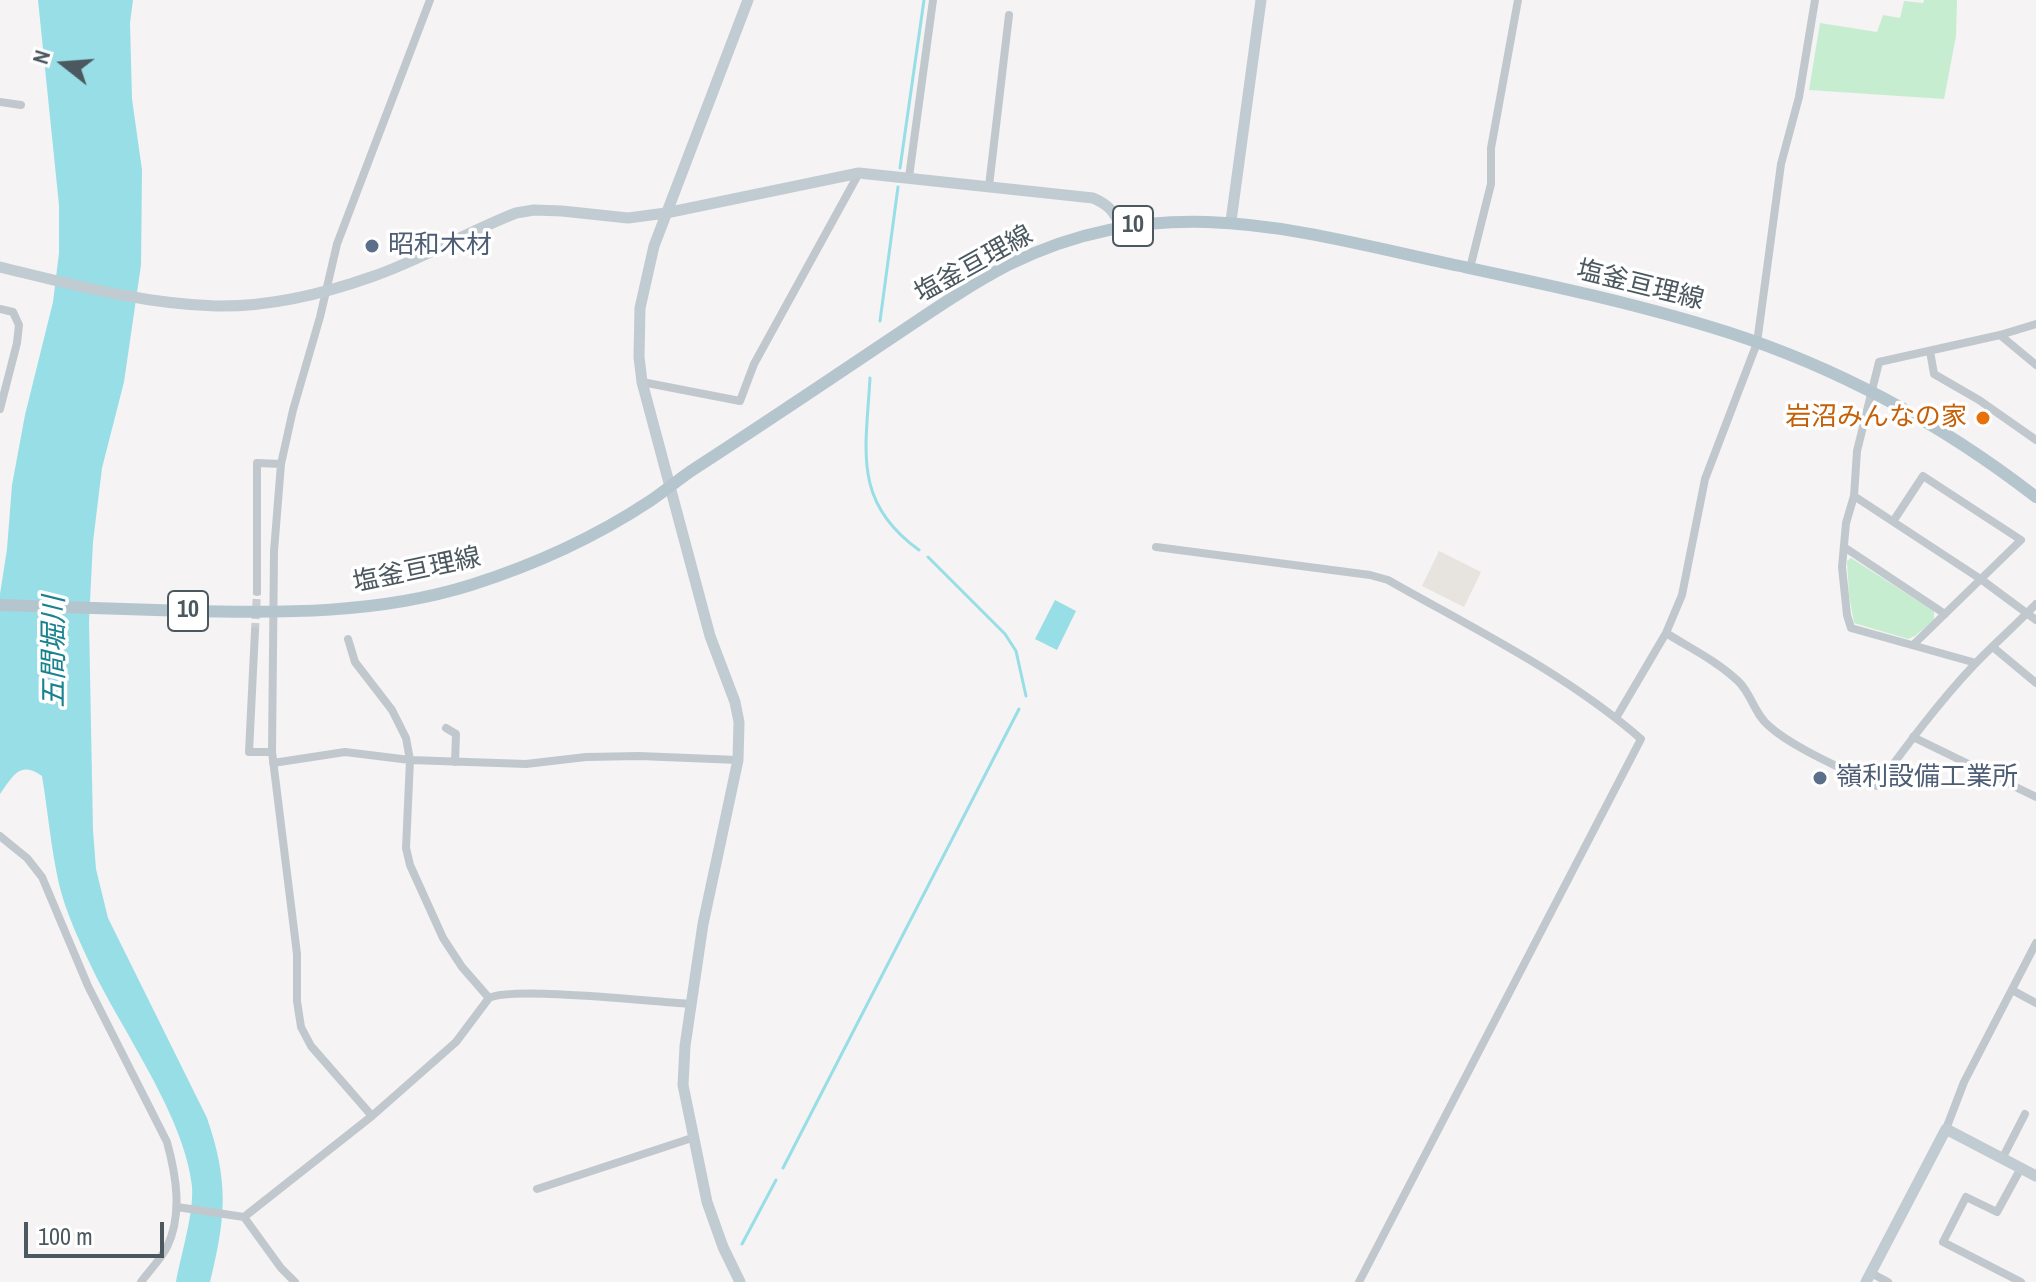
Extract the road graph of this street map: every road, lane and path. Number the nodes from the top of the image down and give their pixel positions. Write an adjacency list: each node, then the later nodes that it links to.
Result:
1 (430, 0): 18 (street)
2 (748, 0): 13 (street)
3 (933, 0): 11 (street)
4 (1261, 0): 14 (street)
5 (1518, 0): 17 (street)
6 (1815, 0): 22 (street)
7 (1009, 15): 12 (street)
8 (0, 102): 9 (street)
9 (21, 105)
10 (859, 173): 11 (street); 13 (street); 25 (street)
11 (909, 177): 12 (street)
12 (989, 186): 15 (street)
13 (666, 213): 18 (street); 25 (street)
14 (1231, 221): 15 (main road, 塩釜亘理線 / 10); 17 (main road, 塩釜亘理線 / 10)
15 (1121, 228): 30 (main road, 塩釜亘理線 / 10)
16 (0, 267): 18 (street)
17 (1470, 268): 22 (main road, 塩釜亘理線 / 10)
18 (327, 289): 29 (street)
19 (0, 309): 27 (street)
20 (2036, 324): 21 (street)
21 (2000, 335): 23 (street); 24 (street)
22 (1757, 343): 26 (main road, 塩釜亘理線 / 10); 45 (street)
23 (1930, 351): 26 (street); 28 (street)
24 (2036, 365)
25 (642, 382): 30 (street)
26 (1871, 391): 31 (street); 32 (main road, 塩釜亘理線 / 10)
27 (0, 409)
28 (2036, 440)
29 (281, 464): 37 (street); 40 (street)
30 (669, 487): 40 (main road, 塩釜亘理線 / 10); 56 (street)
31 (1854, 496): 33 (street); 35 (street)
32 (2036, 497)
33 (1894, 520): 36 (street); 36 (street)
34 (1156, 547): 51 (street)
35 (1844, 547): 42 (street); 47 (street)
36 (1982, 580): 41 (street); 42 (street)
37 (257, 592)
38 (2036, 604): 41 (street)
39 (0, 605): 40 (main road, 塩釜亘理線 / 10)
40 (273, 613): 54 (street)
41 (2027, 613): 43 (street); 48 (street)
42 (1945, 614): 47 (street)
43 (2036, 620)
44 (255, 631): 54 (street)
45 (1666, 633): 51 (street); 53 (street)
46 (348, 639): 55 (street)
47 (1913, 645): 49 (street)
48 (1994, 648): 49 (street); 50 (street)
49 (1976, 663): 53 (street)
50 (2036, 683)
51 (1616, 718): 80 (street)
52 (446, 728): 57 (street)
53 (1913, 737): 59 (street)
54 (272, 752): 58 (street)
55 (410, 760): 57 (street); 58 (street); 63 (street)
56 (738, 760): 57 (street); 65 (street)
57 (455, 762)
58 (273, 763): 67 (street)
59 (2036, 797)
60 (0, 836): 74 (street)
61 (2036, 943): 62 (street)
62 (2012, 990): 64 (street); 68 (street)
63 (489, 998): 65 (street); 67 (street)
64 (2036, 1003)
65 (691, 1004): 69 (street)
66 (2025, 1114): 70 (street)
67 (372, 1116): 75 (street)
68 (1946, 1129): 70 (street); 76 (street)
69 (692, 1138): 73 (street); 79 (street)
70 (2003, 1157): 71 (street)
71 (2021, 1168): 72 (street); 82 (street)
72 (2036, 1176)
73 (537, 1189)
74 (177, 1207): 75 (street); 77 (street)
75 (244, 1217): 78 (street)
76 (1869, 1278): 81 (street)
77 (141, 1282)
78 (295, 1282)
79 (740, 1282)
80 (1359, 1282)
81 (1888, 1282)
82 (2021, 1282)

